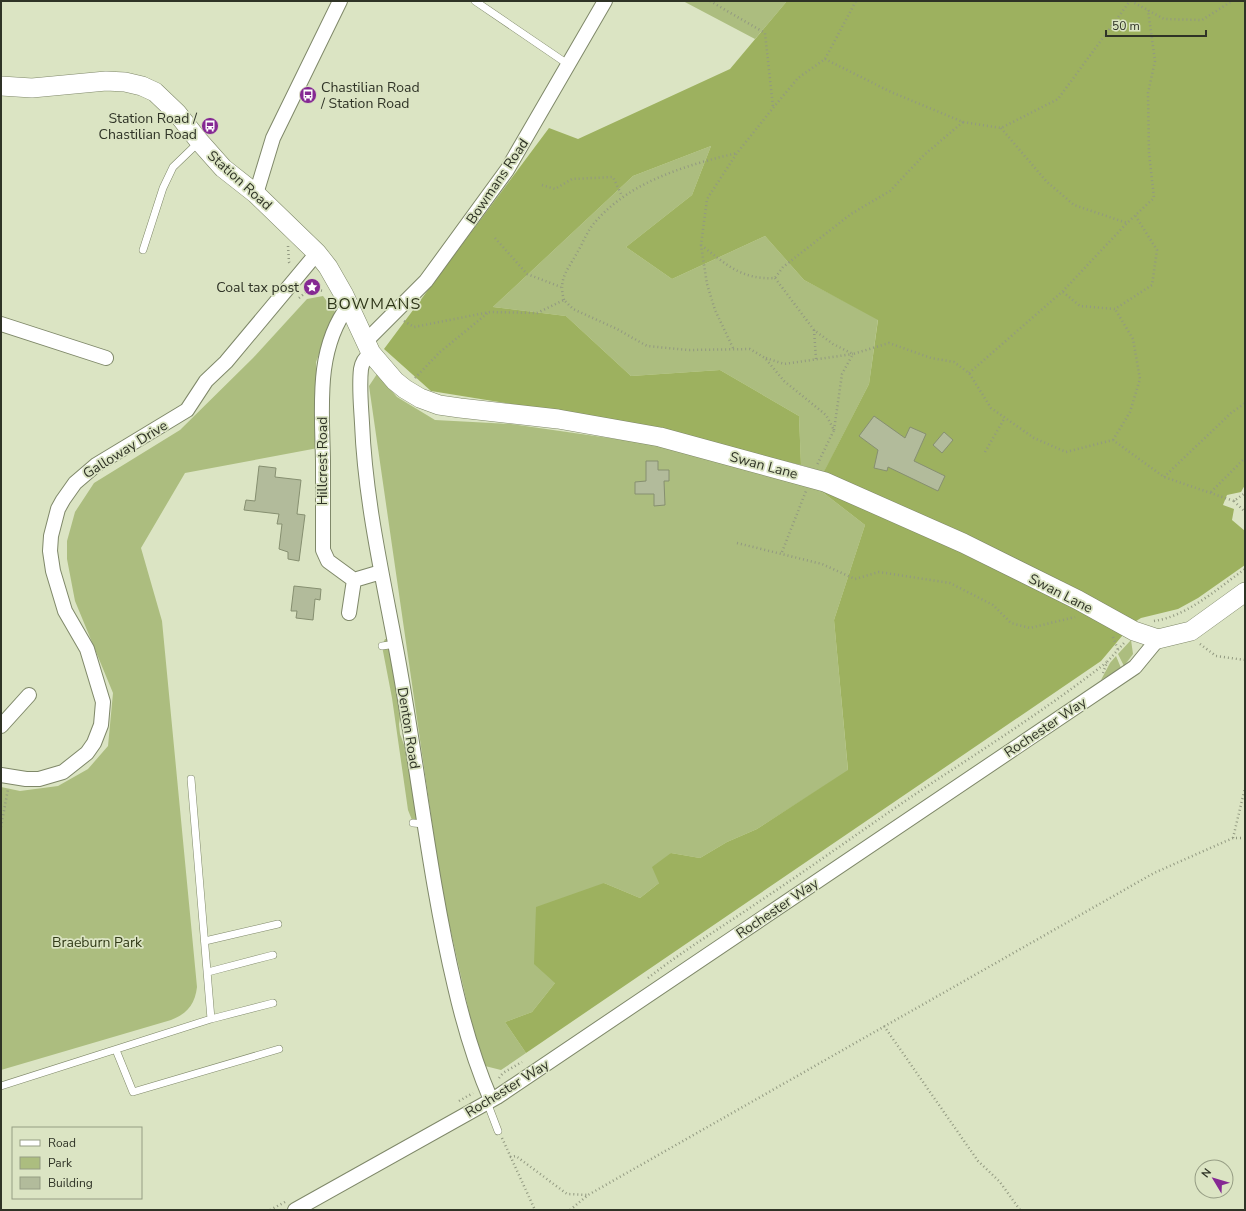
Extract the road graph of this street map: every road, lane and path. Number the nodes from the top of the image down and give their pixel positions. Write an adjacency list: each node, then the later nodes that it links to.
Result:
1 (475, 1): 10 (lane)
2 (606, 1): 10 (street, Bowmans Road)
3 (710, 1): 12 (path)
4 (856, 1): 9 (path)
5 (1130, 1): 8 (path); 14 (path)
6 (1232, 1): 8 (path)
7 (337, 2): 18 (street)
8 (1148, 10): 20 (path)
9 (825, 59): 12 (path); 13 (path)
10 (569, 65): 38 (street, Bowmans Road)
11 (1, 86): 15 (street, Station Road)
12 (773, 108): 16 (path)
13 (963, 122): 14 (path); 26 (path)
14 (1001, 128): 21 (path)
15 (199, 141): 18 (street, Station Road); 24 (lane)
16 (737, 153): 19 (path); 23 (path)
17 (542, 184): 19 (path)
18 (256, 194): 25 (street, Station Road)
19 (622, 196): 27 (path)
20 (1136, 215): 21 (path); 33 (path)
21 (1127, 223): 29 (path)
22 (495, 238): 27 (path)
23 (701, 246): 26 (path); 39 (path)
24 (143, 250)
25 (317, 253): 32 (street, Station Road); 73 (street, Galloway Drive)
26 (775, 278): 37 (path)
27 (560, 287): 31 (path)
28 (311, 288): 30 (path)
29 (1063, 291): 33 (path); 44 (path)
30 (298, 299)
31 (564, 300): 34 (path); 39 (path)
32 (349, 305): 38 (street, Station Road); 61 (street, Hillcrest Road)
33 (1115, 309): 49 (path)
34 (490, 312): 35 (path); 45 (path)
35 (406, 322)
36 (1, 324): 41 (street)
37 (814, 330): 40 (path); 43 (path)
38 (368, 348): 45 (street, Swan Lane); 60 (street, Denton Road)
39 (733, 348): 42 (path)
40 (853, 354): 43 (path); 44 (path); 48 (path)
41 (106, 358)
42 (765, 358): 43 (path); 48 (path)
43 (816, 359)
44 (969, 373): 47 (path)
45 (404, 390): 53 (street, Swan Lane)
46 (1245, 403): 52 (path)
47 (1004, 418): 49 (path); 50 (path)
48 (834, 430): 53 (path)
49 (1113, 440): 52 (path)
50 (984, 452)
51 (1245, 458): 54 (path)
52 (1164, 477): 54 (path)
53 (811, 478): 59 (path); 67 (street, Swan Lane)
54 (1211, 492): 56 (path)
55 (1245, 493): 56 (path)
56 (1234, 500): 57 (path)
57 (1245, 512)
58 (737, 542): 59 (path)
59 (782, 552): 64 (path)
60 (381, 572): 61 (street); 91 (street, Denton Road)
61 (354, 580): 63 (street)
62 (1245, 592): 65 (street)
63 (349, 613)
64 (1081, 619)
65 (1184, 633): 67 (street); 69 (path)
66 (1112, 636): 68 (path)
67 (1158, 639): 92 (street, Rochester Way)
68 (1118, 650)
69 (1245, 660)
70 (1107, 662): 83 (path)
71 (29, 695): 72 (street)
72 (1, 726)
73 (6, 776): 76 (path)
74 (192, 779): 80 (lane)
75 (1245, 788): 77 (path)
76 (1, 827)
77 (1233, 838): 78 (path); 86 (path)
78 (1245, 838)
79 (278, 924): 80 (lane)
80 (205, 941): 82 (lane)
81 (273, 955): 82 (lane)
82 (208, 972): 85 (lane)
83 (642, 982)
84 (272, 1003): 85 (lane)
85 (211, 1019): 88 (lane)
86 (884, 1026): 95 (path); 99 (path)
87 (279, 1049): 88 (lane)
88 (116, 1050): 90 (lane)
89 (525, 1060): 91 (path)
90 (1, 1086)
91 (486, 1086): 92 (street, Denton Road)
92 (489, 1101): 93 (lane); 96 (street, Rochester Way)
93 (498, 1131): 94 (path)
94 (510, 1157): 95 (path); 97 (path)
95 (588, 1195): 98 (path)
96 (295, 1210)
97 (535, 1210)
98 (571, 1210)
99 (1020, 1210)

